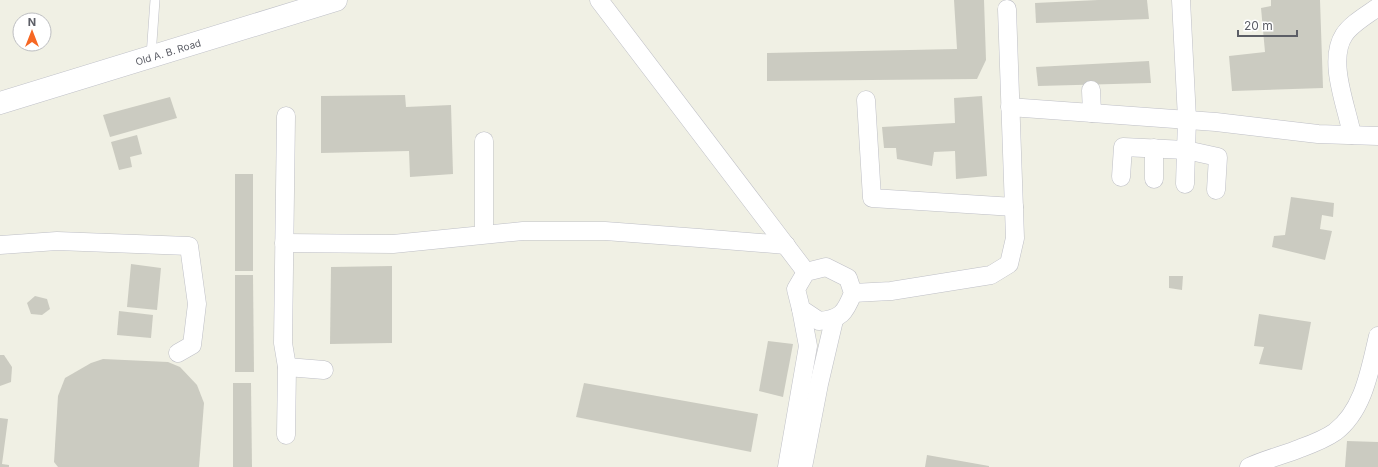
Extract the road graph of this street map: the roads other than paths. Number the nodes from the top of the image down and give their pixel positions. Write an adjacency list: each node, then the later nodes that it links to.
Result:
1 (156, 0): 7 (lane)
2 (336, 0): 7 (street, Old A. B. Road)
3 (599, 0): 28 (street)
4 (1181, 0): 14 (street)
5 (1378, 7): 15 (street)
6 (1007, 9): 11 (street)
7 (151, 58): 10 (street, Old A. B. Road)
8 (1091, 90): 12 (street)
9 (866, 100): 24 (street)
10 (0, 103)
11 (1010, 107): 12 (street); 24 (street)
12 (1092, 113): 14 (street)
13 (286, 116): 26 (street)
14 (1187, 119): 15 (street); 19 (street)
15 (1352, 135): 16 (street)
16 (1378, 136)
17 (484, 141): 25 (street)
18 (1154, 148): 19 (street); 20 (street); 21 (street)
19 (1186, 150): 22 (street); 23 (street)
20 (1121, 177)
21 (1154, 179)
22 (1185, 184)
23 (1216, 190)
24 (1014, 207): 30 (street)
25 (484, 234): 26 (street); 28 (street)
26 (284, 242): 35 (street)
27 (0, 245): 34 (street)
28 (786, 246): 29 (street)
29 (806, 272): 30 (street); 31 (street)
30 (853, 293): 32 (street)
31 (801, 309): 32 (street); 38 (street)
32 (834, 320): 39 (street)
33 (1378, 336): 40 (street)
34 (178, 353)
35 (287, 368): 36 (street); 37 (street)
36 (324, 370)
37 (286, 435)
38 (787, 467)
39 (803, 467)
40 (1249, 467)

